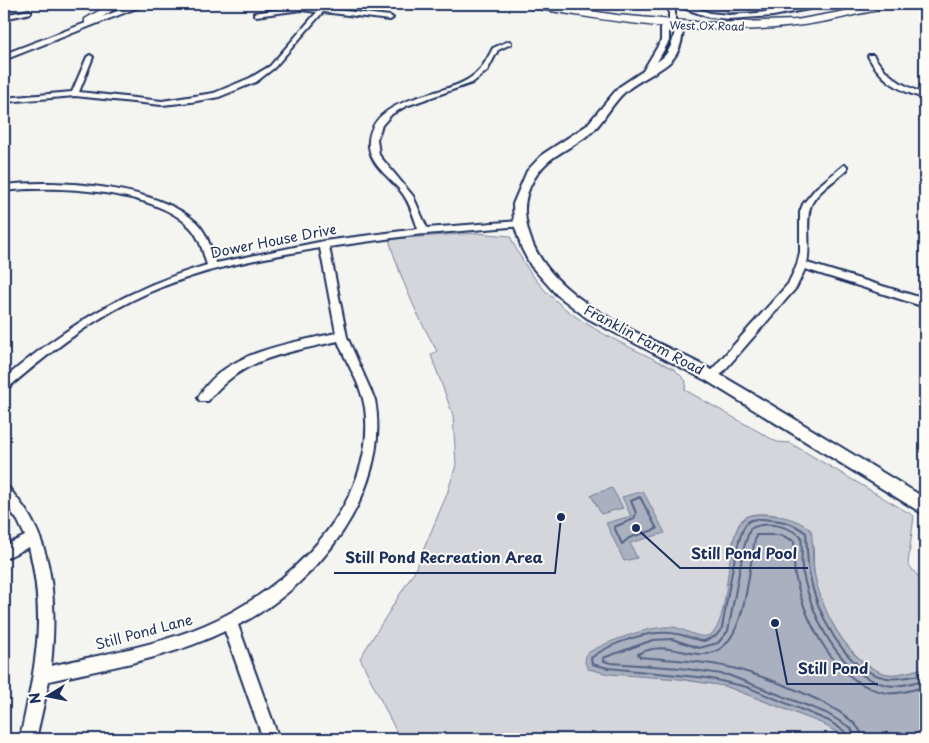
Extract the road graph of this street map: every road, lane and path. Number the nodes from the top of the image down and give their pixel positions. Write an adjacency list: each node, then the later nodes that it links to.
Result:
1 (117, 4): 16 (main road)
2 (133, 4): 16 (main road)
3 (143, 4): 19 (main road)
4 (528, 4): 17 (main road, West Ox Road)
5 (559, 4): 17 (main road, West Ox Road)
6 (672, 4): 17 (street)
7 (678, 4): 8 (street)
8 (831, 4)
9 (860, 4): 17 (main road, West Ox Road)
10 (884, 4): 17 (main road, West Ox Road)
11 (322, 10): 13 (street); 15 (street); 24 (street)
12 (29, 12): 14 (street)
13 (256, 14)
14 (4, 17)
15 (390, 18)
16 (89, 21): 19 (main road)
17 (672, 23): 23 (street, Franklin Farm Road); 23 (street, Franklin Farm Road)
18 (509, 42): 30 (street)
19 (17, 52): 21 (main road)
20 (871, 56): 25 (street)
21 (4, 57)
22 (90, 57): 24 (street)
23 (647, 71): 29 (street, Franklin Farm Road)
24 (75, 94): 26 (street)
25 (925, 96)
26 (4, 100)
27 (844, 168): 32 (street)
28 (4, 188): 33 (street)
29 (520, 224): 30 (street, Dower House Drive); 36 (street, Franklin Farm Road)
30 (423, 230): 31 (street, Dower House Drive)
31 (324, 244): 33 (street, Dower House Drive); 35 (street, Still Pond Lane)
32 (802, 265): 34 (street); 36 (street)
33 (212, 266): 37 (street, Dower House Drive)
34 (925, 302)
35 (342, 336): 38 (street); 43 (street, Still Pond Lane)
36 (712, 377): 40 (street, Franklin Farm Road)
37 (4, 385)
38 (204, 398)
39 (4, 492): 41 (street)
40 (925, 507)
41 (32, 539): 42 (street); 44 (street)
42 (4, 552)
43 (229, 621): 44 (street, Still Pond Lane); 46 (street)
44 (43, 675): 45 (street)
45 (28, 739)
46 (272, 739)

